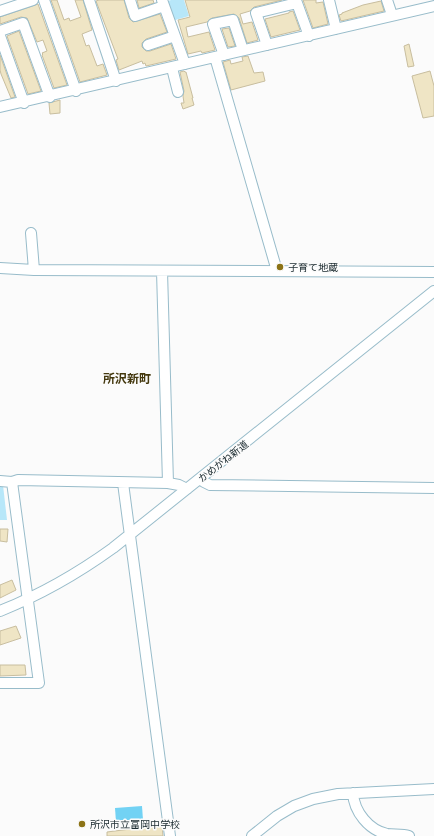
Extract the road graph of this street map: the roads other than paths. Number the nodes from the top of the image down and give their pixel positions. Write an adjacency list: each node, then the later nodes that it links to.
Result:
1 (33, 0): 9 (street)
2 (44, 0): 23 (street)
3 (89, 0): 22 (street)
4 (130, 0): 7 (street)
5 (329, 0): 11 (street)
6 (386, 0): 10 (street)
7 (163, 3): 14 (street)
8 (434, 6): 10 (street)
9 (0, 11)
10 (392, 16): 11 (street)
11 (336, 29): 15 (street)
12 (0, 31): 25 (street)
13 (0, 36): 26 (street)
14 (175, 36): 17 (street); 20 (street)
15 (309, 36): 16 (street); 16 (street)
16 (266, 44): 18 (street)
17 (148, 45)
18 (243, 50): 19 (street); 19 (street)
19 (220, 56): 20 (street); 32 (street)
20 (184, 64): 21 (street)
21 (172, 68): 22 (street); 24 (street)
22 (116, 81): 23 (street)
23 (76, 91): 25 (street)
24 (178, 92)
25 (50, 97): 26 (street)
26 (24, 103): 27 (street)
27 (0, 107)
28 (30, 233): 30 (street)
29 (0, 268): 30 (street)
30 (34, 270): 31 (street)
31 (162, 271): 32 (street); 39 (street)
32 (277, 271): 33 (street)
33 (434, 272)
34 (434, 291): 35 (street, かめがね新道)
35 (200, 479): 40 (street); 41 (street, かめがね新道)
36 (0, 481): 37 (street)
37 (12, 482): 38 (street); 43 (street)
38 (123, 483): 39 (street); 42 (street)
39 (168, 483): 41 (street)
40 (434, 488)
41 (187, 489): 42 (street, かめがね新道)
42 (129, 536): 43 (street, かめがね新道); 48 (street)
43 (28, 600): 44 (street, かめがね新道); 45 (street)
44 (0, 612)
45 (0, 683)
46 (434, 789): 47 (street)
47 (353, 793): 49 (street); 50 (street)
48 (170, 836)
49 (252, 836)
50 (399, 836): 51 (street)
51 (409, 836)

